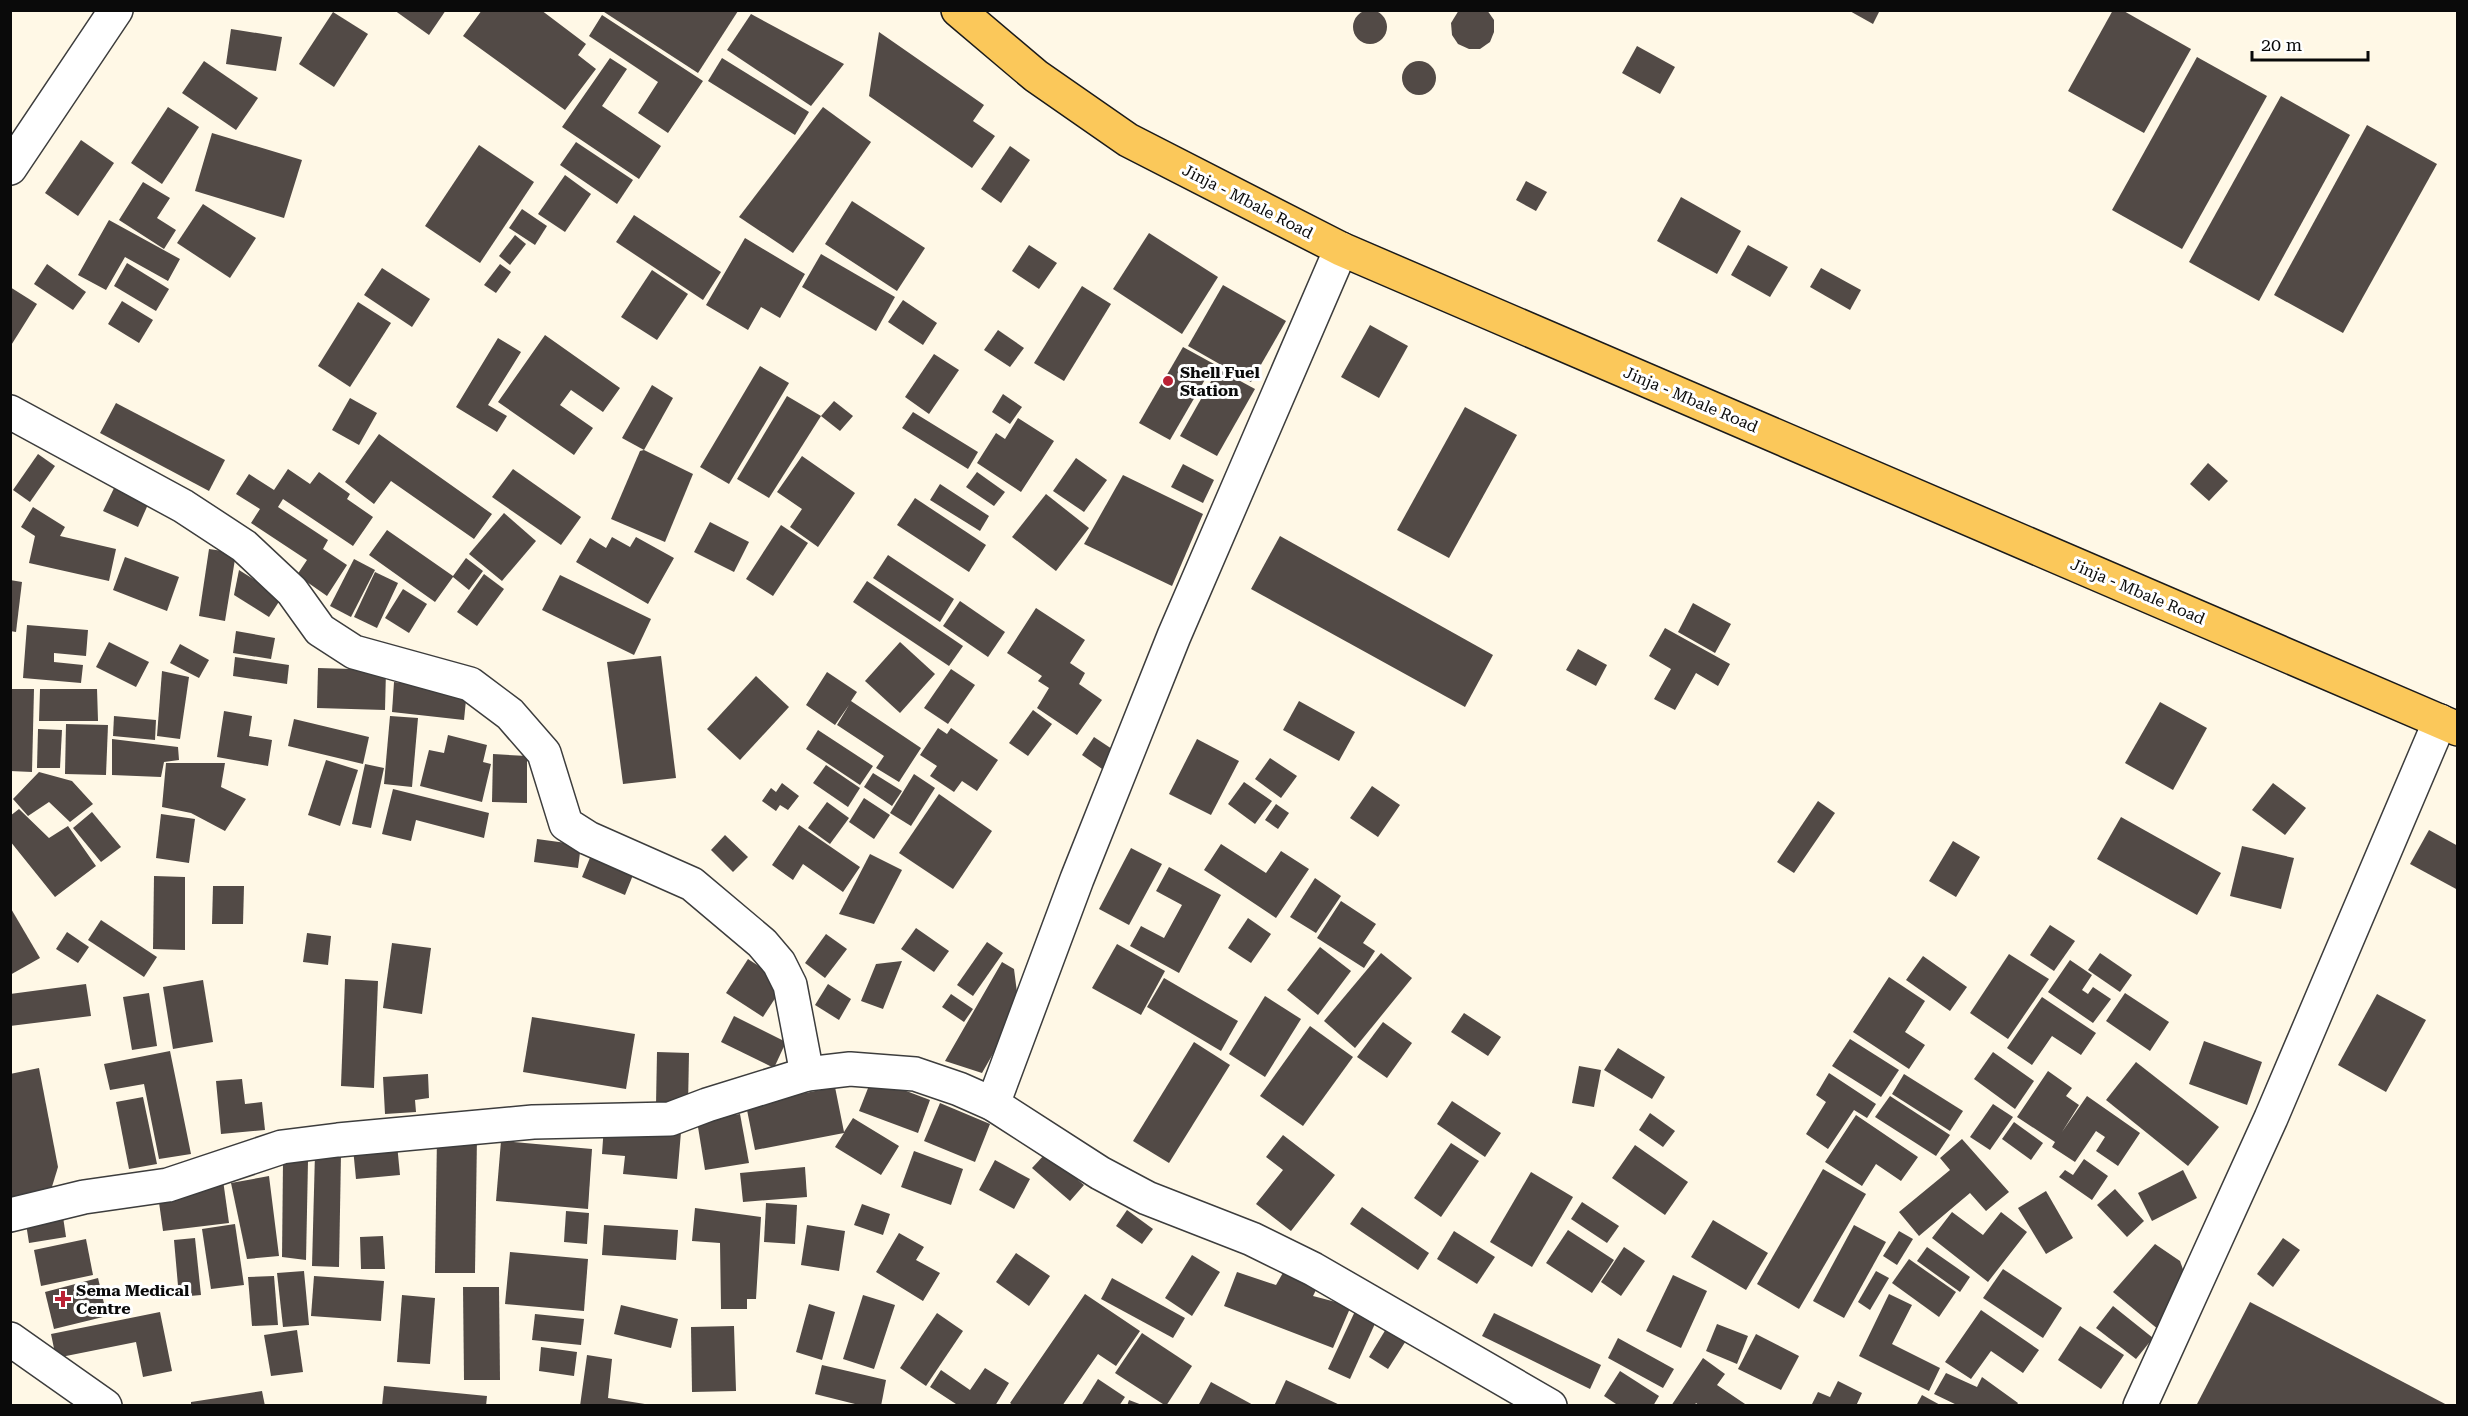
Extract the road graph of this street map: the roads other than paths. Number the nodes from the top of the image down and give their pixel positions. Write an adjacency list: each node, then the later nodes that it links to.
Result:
1 (116, 10): 3 (street)
2 (956, 11): 4 (main road, Jinja - Mbale Road)
3 (10, 168)
4 (1341, 249): 6 (main road, Jinja - Mbale Road); 8 (street)
5 (10, 412): 7 (street)
6 (2449, 725): 13 (street)
7 (807, 1074): 8 (street); 9 (street)
8 (993, 1104): 12 (street)
9 (10, 1215)
10 (10, 1339): 11 (street)
11 (105, 1406)
12 (1550, 1406)
13 (2140, 1406)

